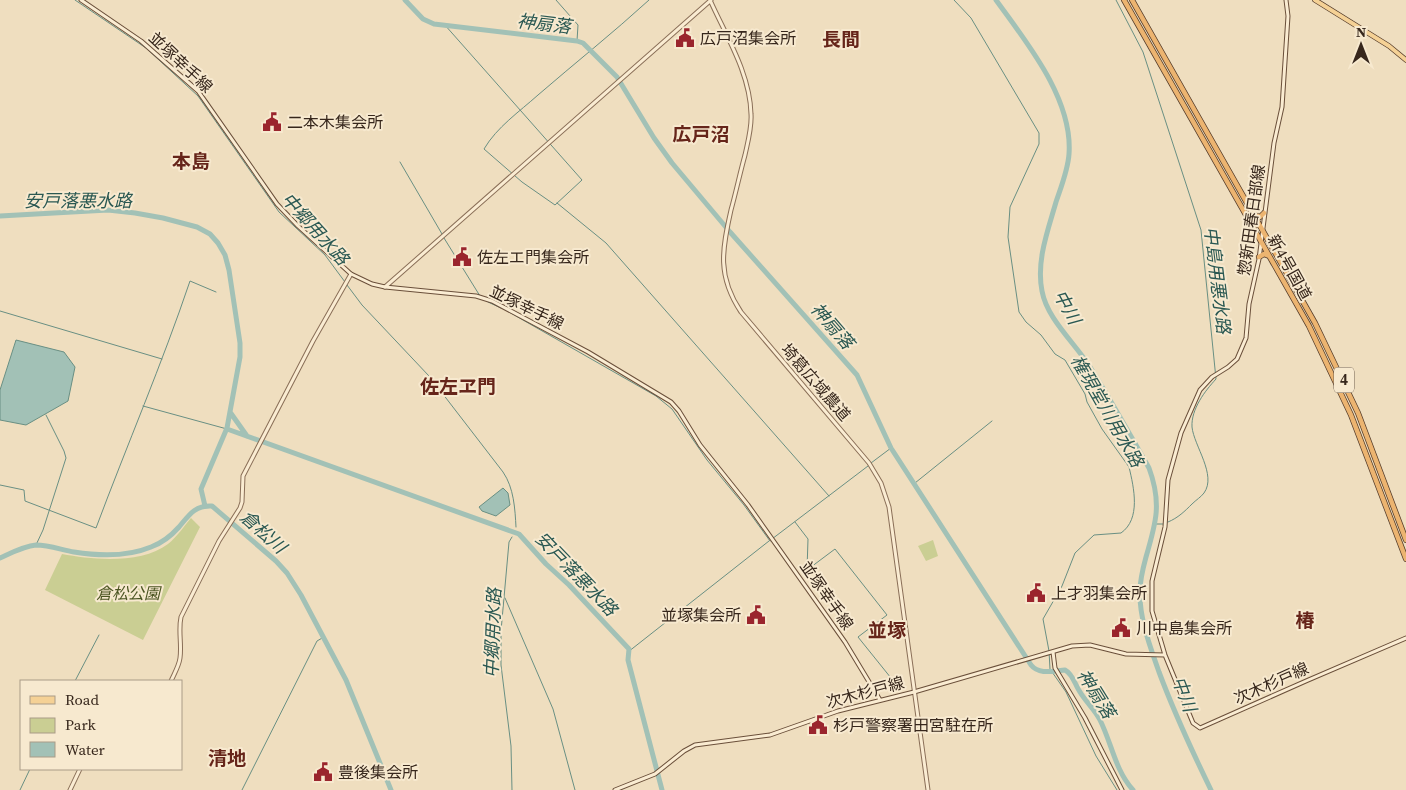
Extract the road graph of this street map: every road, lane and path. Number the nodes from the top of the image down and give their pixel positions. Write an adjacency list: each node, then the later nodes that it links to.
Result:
1 (81, 0): 14 (main road, 並塚幸手線)
2 (710, 0): 15 (main road); 22 (main road, 埼葛広域農道)
3 (1124, 0): 11 (highway, 新4号国道 / 4)
4 (1132, 0): 9 (highway, 新4号国道 / 4)
5 (1286, 0): 8 (main road, 惣新田春日部線)
6 (1316, 0): 7 (main road)
7 (1406, 60)
8 (1264, 213): 9 (highway); 10 (main road, 惣新田春日部線)
9 (1254, 215): 10 (highway, 新4号国道 / 4)
10 (1262, 230): 11 (main road, 惣新田春日部線); 16 (highway, 新4号国道 / 4)
11 (1261, 241): 12 (highway, 新4号国道 / 4); 13 (main road, 惣新田春日部線)
12 (1269, 256): 13 (highway); 17 (highway, 新4号国道 / 4)
13 (1259, 257): 20 (main road, 惣新田春日部線)
14 (351, 274): 15 (main road, 並塚幸手線); 21 (main road)
15 (385, 287): 23 (main road, 並塚幸手線)
16 (1406, 540)
17 (1406, 559)
18 (1406, 638): 20 (main road, 次木杉戸線)
19 (1053, 652): 20 (main road); 22 (main road, 次木杉戸線); 28 (main road)
20 (1164, 655)
21 (171, 680)
22 (914, 692): 23 (main road, 次木杉戸線); 27 (main road, 埼葛広域農道)
23 (880, 700): 26 (main road, 次木杉戸線)
24 (80, 770): 25 (main road)
25 (70, 790)
26 (615, 790)
27 (928, 790)
28 (1122, 790)

